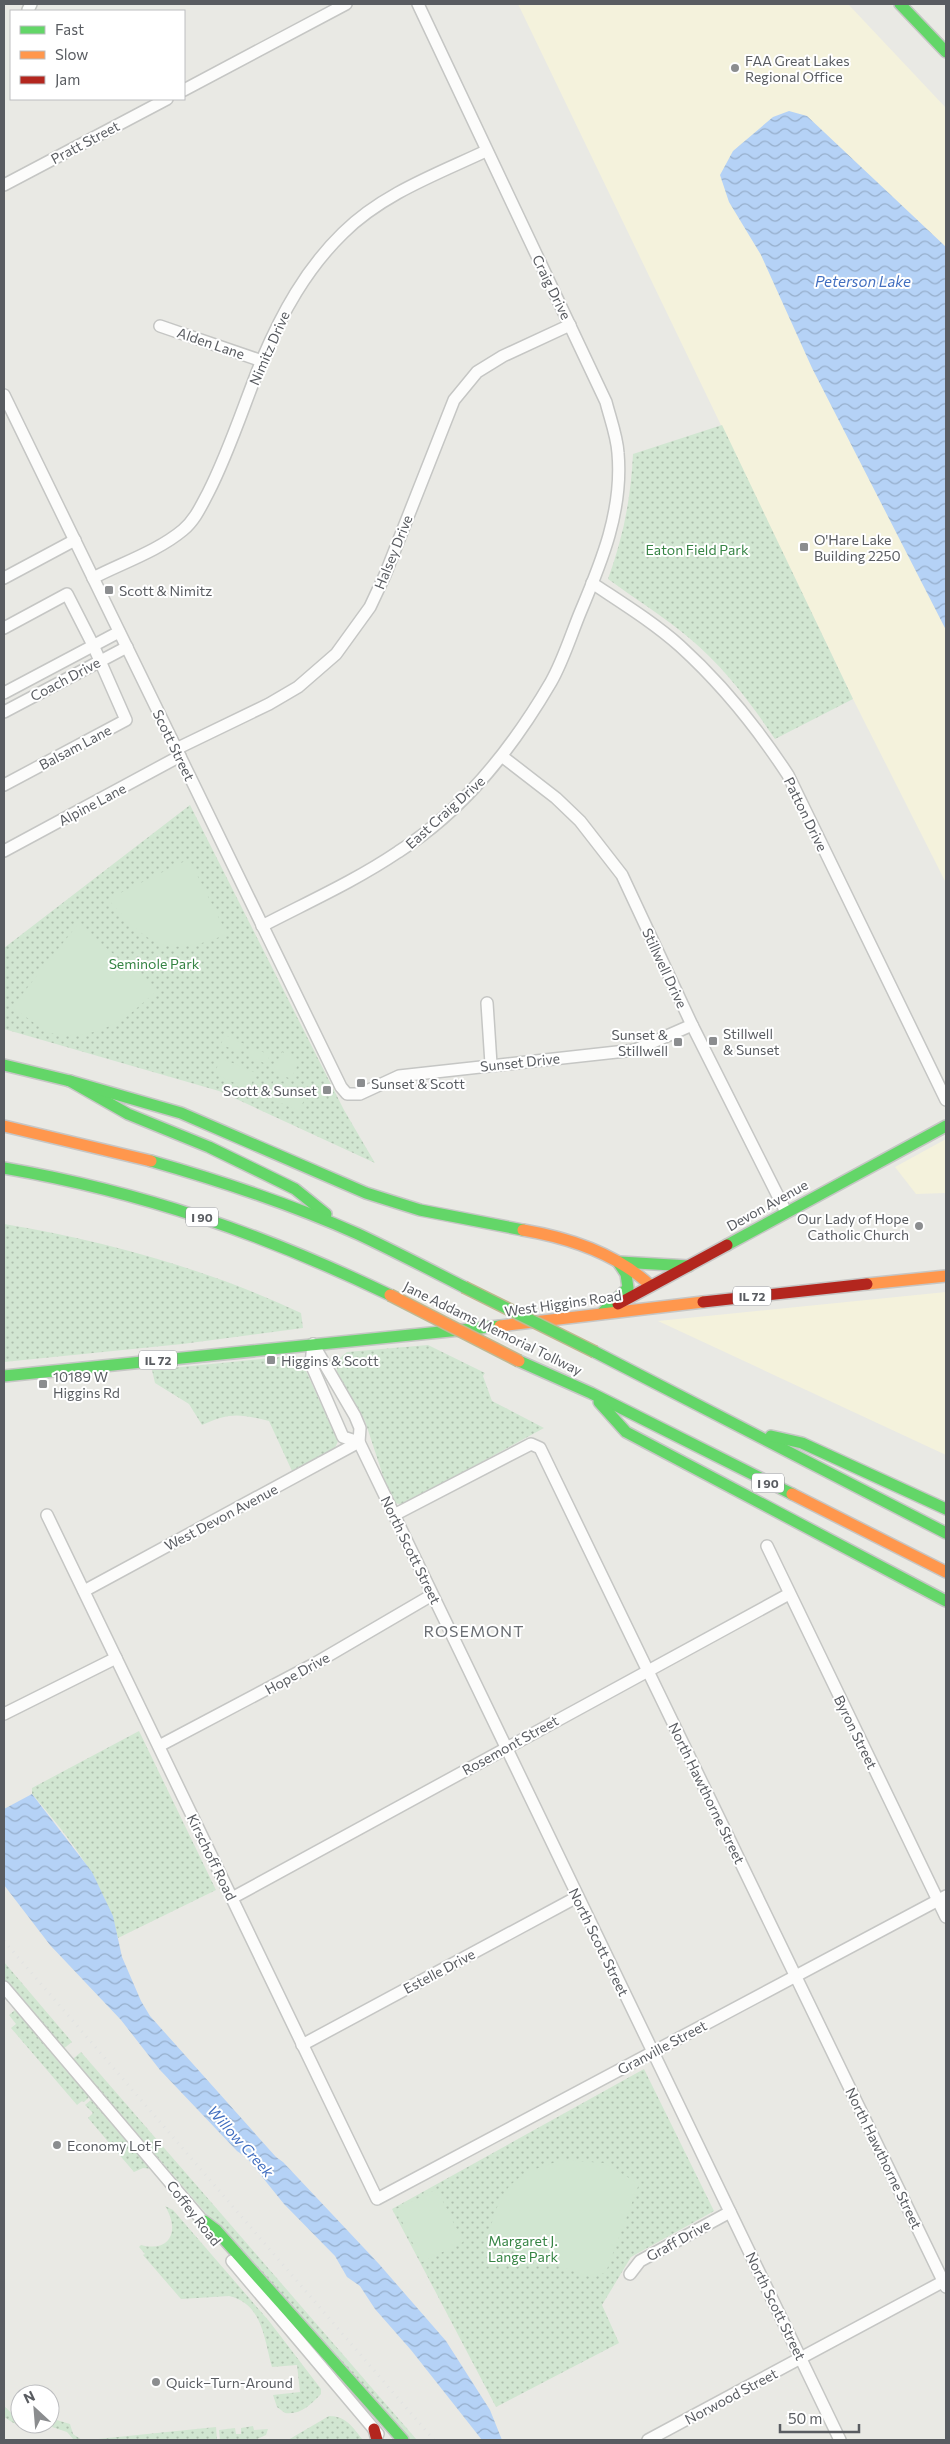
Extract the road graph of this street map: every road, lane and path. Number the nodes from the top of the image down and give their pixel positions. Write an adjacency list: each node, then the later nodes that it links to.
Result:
1 (346, 4): 5 (street)
2 (418, 4): 7 (street, Craig Drive)
3 (900, 4): 4 (main road)
4 (946, 52)
5 (185, 89)
6 (164, 100): 8 (street, Pratt Street)
7 (486, 151): 9 (street, Craig Drive); 11 (street, Nimitz Drive)
8 (4, 185)
9 (570, 325): 16 (street, Craig Drive); 24 (street, Halsey Drive)
10 (160, 326): 11 (street, Alden Lane)
11 (262, 361): 15 (street, Nimitz Drive)
12 (4, 394): 13 (street, Scott Street)
13 (75, 540): 14 (street); 15 (street, Scott Street)
14 (4, 578)
15 (93, 578): 18 (street, Scott Street)
16 (592, 583): 25 (street, East Craig Drive); 35 (street, Patton Drive)
17 (4, 628): 19 (street, Balsam Lane)
18 (119, 632): 19 (street, Coach Drive); 20 (street, Scott Street)
19 (93, 645): 21 (street, Balsam Lane); 22 (street, Coach Drive)
20 (127, 648): 21 (street, Coach Drive); 24 (street, Scott Street)
21 (101, 661): 23 (street, Coach Drive); 26 (street, Balsam Lane)
22 (4, 693)
23 (4, 712)
24 (178, 752): 27 (street, Alpine Lane); 28 (street, Scott Street)
25 (503, 757): 28 (street, East Craig Drive); 30 (street, Stillwell Drive)
26 (4, 785)
27 (4, 851)
28 (262, 926): 34 (street, Scott Street)
29 (487, 1003): 31 (street)
30 (692, 1025): 31 (street, Sunset Drive); 39 (street, Stillwell Drive)
31 (491, 1064): 34 (street, Sunset Drive)
32 (4, 1065): 33 (main road, Jane Addams Memorial Tollway / I 90)
33 (70, 1081): 40 (main road, Jane Addams Memorial Tollway / I 90); 41 (main road)
34 (347, 1094)
35 (946, 1100)
36 (4, 1126): 40 (main road, Jane Addams Memorial Tollway / I 90)
37 (946, 1126): 39 (main road, Devon Avenue)
38 (4, 1168): 49 (main road, Jane Addams Memorial Tollway / I 90, bridge)
39 (786, 1212): 42 (main road, Devon Avenue)
40 (343, 1228): 50 (main road, Jane Addams Memorial Tollway / I 90, bridge)
41 (618, 1262): 42 (main road); 44 (main road); 46 (main road)
42 (688, 1266): 44 (main road, Devon Avenue)
43 (946, 1276): 45 (main road, West Higgins Road / IL 72)
44 (651, 1286): 45 (main road); 46 (main road, Devon Avenue)
45 (666, 1305): 46 (main road, West Higgins Road / IL 72)
46 (603, 1312): 47 (main road, West Higgins Road / IL 72)
47 (313, 1344): 48 (main road, West Higgins Road / IL 72); 51 (street, North Scott Street); 51 (street)
48 (4, 1376)
49 (591, 1392): 57 (main road, Jane Addams Memorial Tollway / I 90); 61 (main road)
50 (743, 1430): 52 (main road); 55 (main road, Jane Addams Memorial Tollway / I 90)
51 (359, 1442): 53 (street, North Scott Street); 58 (street, West Devon Avenue)
52 (946, 1509)
53 (394, 1514): 60 (street, North Scott Street); 63 (street, North Hawthorne Street)
54 (47, 1515): 58 (street, Kirschoff Road)
55 (946, 1533)
56 (767, 1546): 59 (street, Byron Street)
57 (946, 1572)
58 (84, 1591): 62 (street, Kirschoff Road)
59 (789, 1594): 63 (street, Rosemont Street); 69 (street, Byron Street)
60 (432, 1595): 65 (street, Hope Drive); 66 (street, North Scott Street)
61 (946, 1601)
62 (116, 1658): 64 (street); 65 (street, Kirschoff Road)
63 (647, 1670): 66 (street, Rosemont Street); 71 (street, North Hawthorne Street)
64 (4, 1714)
65 (159, 1746): 68 (street, Kirschoff Road)
66 (506, 1747): 67 (street, North Scott Street); 68 (street, Rosemont Street)
67 (577, 1897): 73 (street, Estelle Drive); 74 (street, North Scott Street)
68 (232, 1898): 73 (street, Kirschoff Road)
69 (942, 1898): 70 (street, Byron Street); 71 (street, Granville Street)
70 (946, 1917)
71 (796, 1976): 74 (street, Granville Street); 79 (street, North Hawthorne Street)
72 (4, 1988): 77 (street, Coffey Road)
73 (302, 2045): 75 (street, Kirschoff Road)
74 (652, 2053): 75 (street, Granville Street); 76 (street, North Scott Street)
75 (377, 2199)
76 (730, 2212): 78 (street, Graff Drive); 80 (street, North Scott Street)
77 (204, 2221): 81 (street, Coffey Road); 84 (main road)
78 (630, 2274)
79 (945, 2283): 80 (street, Norwood Street)
80 (801, 2358): 85 (street, Norwood Street); 86 (street, North Scott Street)
81 (374, 2429): 82 (main road); 83 (street, Coffey Road)
82 (377, 2440)
83 (383, 2440)
84 (403, 2440)
85 (648, 2440)
86 (840, 2440)

